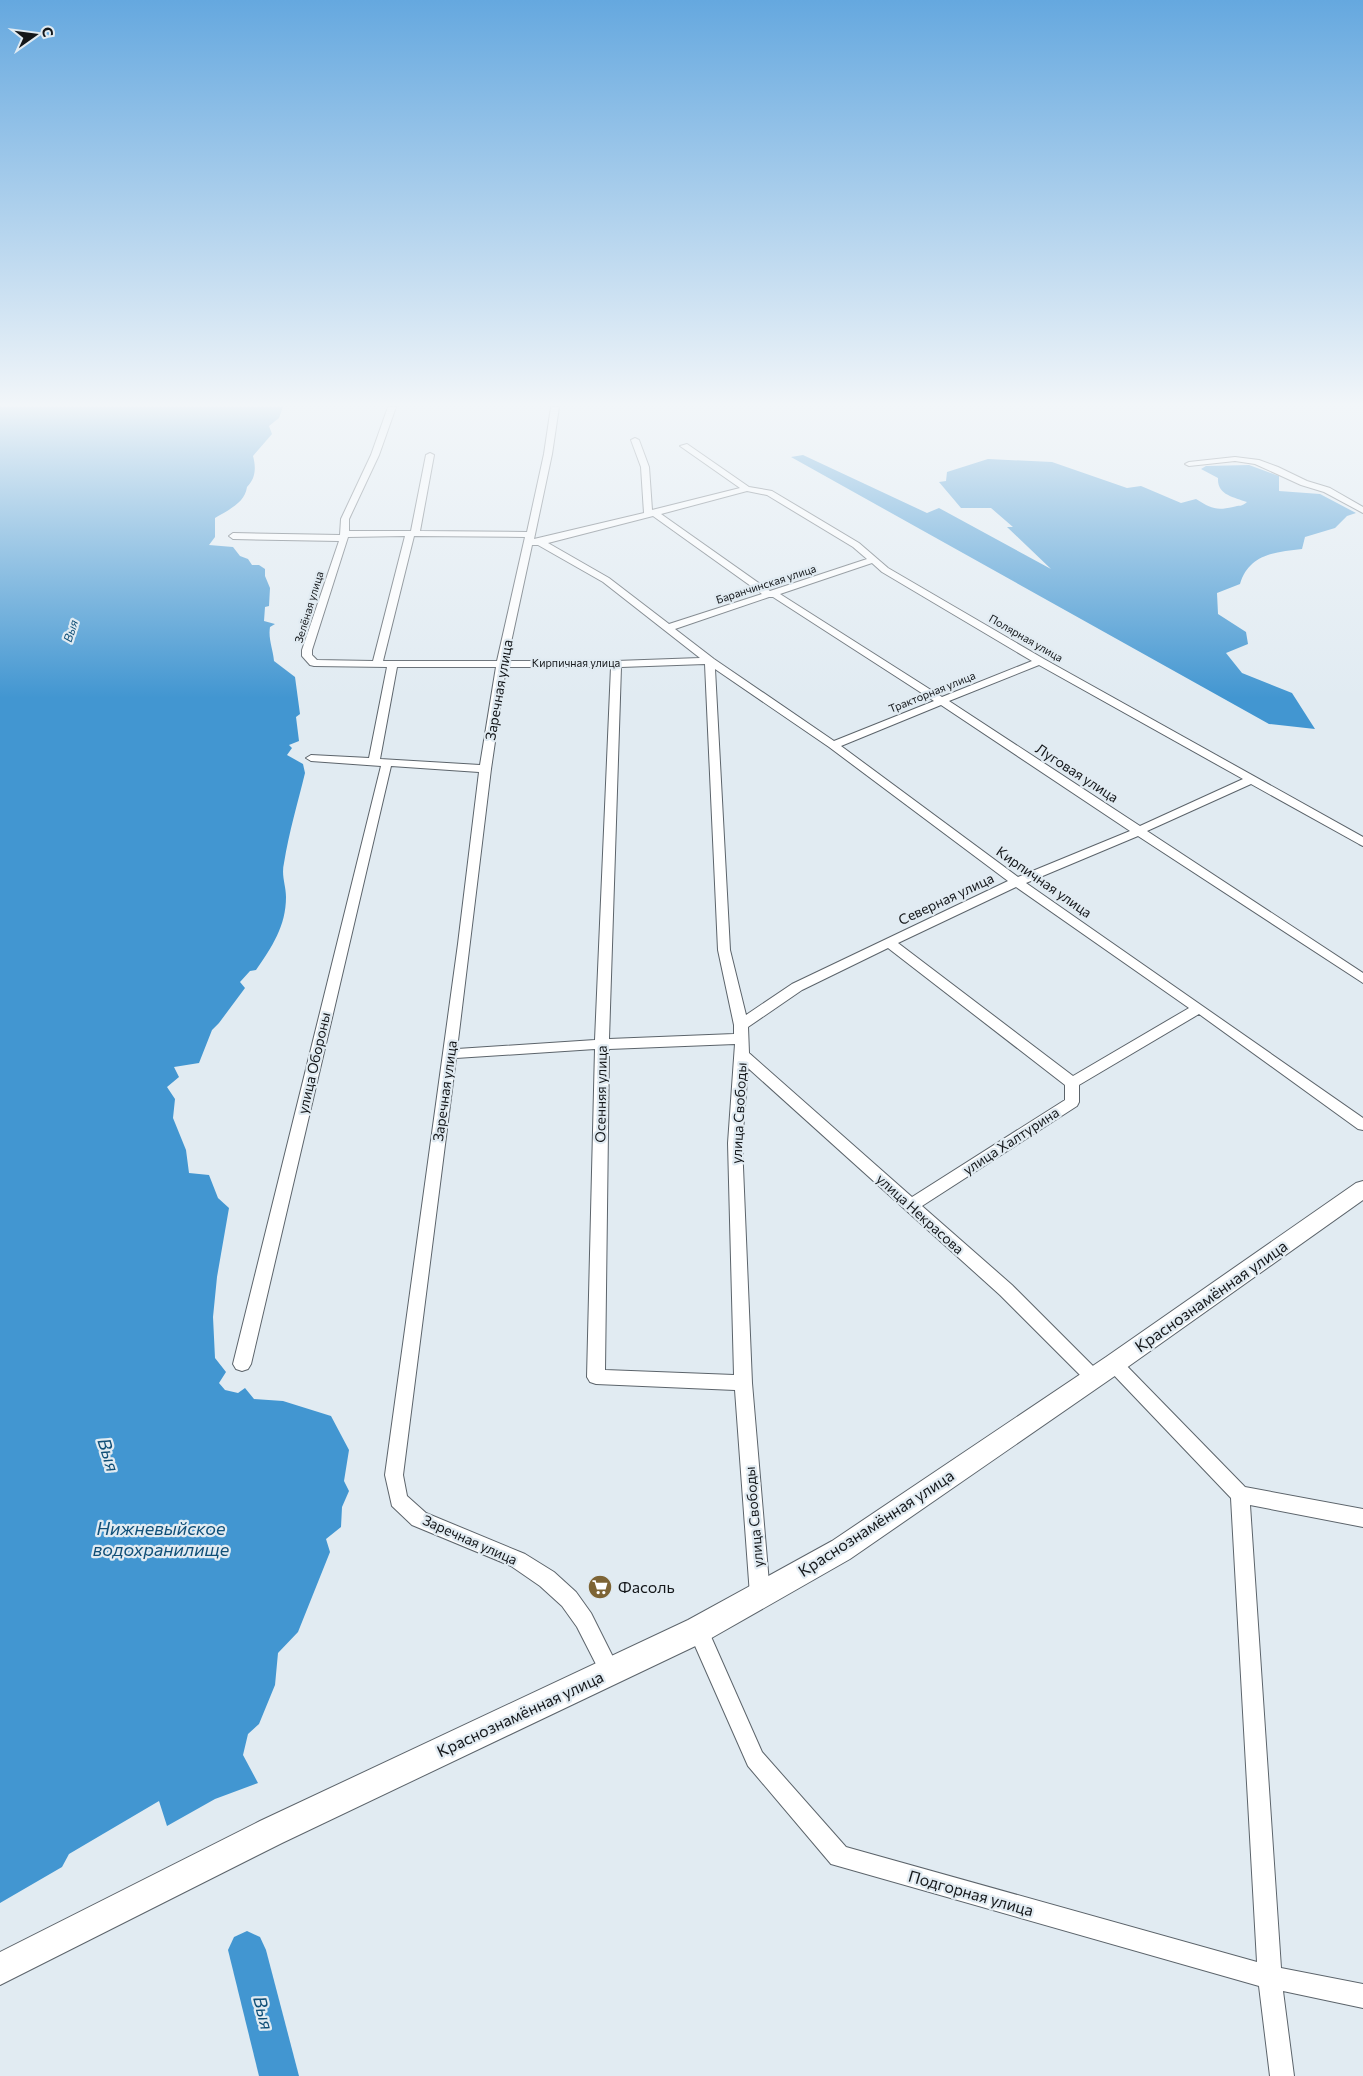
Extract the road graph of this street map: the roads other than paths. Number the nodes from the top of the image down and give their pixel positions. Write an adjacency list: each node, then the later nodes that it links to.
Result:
1 (352, 504): 12 (street, Зелёная улица)
2 (419, 504): 10 (street)
3 (539, 504): 13 (street, Заречная улица)
4 (650, 504): 9 (street)
5 (687, 504): 9 (street)
6 (788, 504): 14 (street, Полярная улица)
7 (1352, 504): 8 (street)
8 (1363, 510)
9 (651, 513): 13 (street); 15 (street, Луговая улица)
10 (412, 533): 12 (street); 13 (street); 21 (street)
11 (233, 536): 12 (street)
12 (344, 536): 20 (street, Зелёная улица)
13 (533, 540): 16 (street, Кирпичная улица); 19 (street, Заречная улица)
14 (872, 560): 15 (street, Баранчинская улица); 18 (street, Полярная улица)
15 (772, 594): 16 (street, Баранчинская улица); 24 (street, Луговая улица)
16 (668, 628): 17 (street, Кирпичная улица)
17 (710, 661): 23 (street, Кирпичная улица); 25 (street, Кирпичная улица); 36 (street, улица Свободы)
18 (1040, 661): 24 (street, Тракторная улица); 29 (street, Полярная улица)
19 (502, 663): 22 (street, Кирпичная улица); 23 (street, Кирпичная улица); 28 (street, Заречная улица)
20 (323, 664): 21 (street, Кирпичная улица)
21 (377, 664): 22 (street, Кирпичная улица)
22 (393, 664): 27 (street, улица Обороны)
23 (616, 664): 37 (street, Осенняя улица)
24 (942, 702): 25 (street, Тракторная улица); 30 (street, Луговая улица)
25 (832, 745): 32 (street, Кирпичная улица)
26 (311, 758): 27 (street)
27 (381, 762): 28 (street); 44 (street, улица Обороны)
28 (485, 769): 38 (street, Заречная улица)
29 (1253, 779): 30 (street, Северная улица); 31 (street, Полярная улица)
30 (1139, 831): 32 (street, Северная улица); 34 (street, Луговая улица)
31 (1363, 842)
32 (1017, 882): 33 (street, Северная улица); 35 (street, Кирпичная улица)
33 (889, 942): 36 (street, Северная улица); 40 (street)
34 (1363, 979)
35 (1200, 1008): 40 (street); 41 (street, Кирпичная улица)
36 (741, 1032): 37 (street); 39 (street, улица Свободы)
37 (602, 1044): 38 (street); 47 (street, Осенняя улица)
38 (450, 1054): 52 (street, Заречная улица)
39 (742, 1055): 43 (street, улица Некрасова); 47 (street, улица Свободы)
40 (1072, 1083): 43 (street, улица Халтурина)
41 (1363, 1125)
42 (1363, 1189): 45 (main road, Краснознамённая улица)
43 (910, 1206): 46 (street, улица Некрасова)
44 (242, 1364)
45 (1114, 1364): 46 (main road, Краснознамённая улица); 48 (street)
46 (1093, 1377): 50 (main road, Краснознамённая улица)
47 (743, 1383): 50 (street, улица Свободы)
48 (1240, 1495): 49 (street); 54 (street)
49 (1363, 1518)
50 (760, 1595): 51 (main road, Краснознамённая улица)
51 (698, 1630): 52 (main road, Краснознамённая улица); 54 (street, Подгорная улица)
52 (610, 1671): 53 (main road, Краснознамённая улица)
53 (0, 1969)
54 (1270, 1977): 55 (street, Подгорная улица); 56 (street)
55 (1363, 1996)
56 (1282, 2076)

